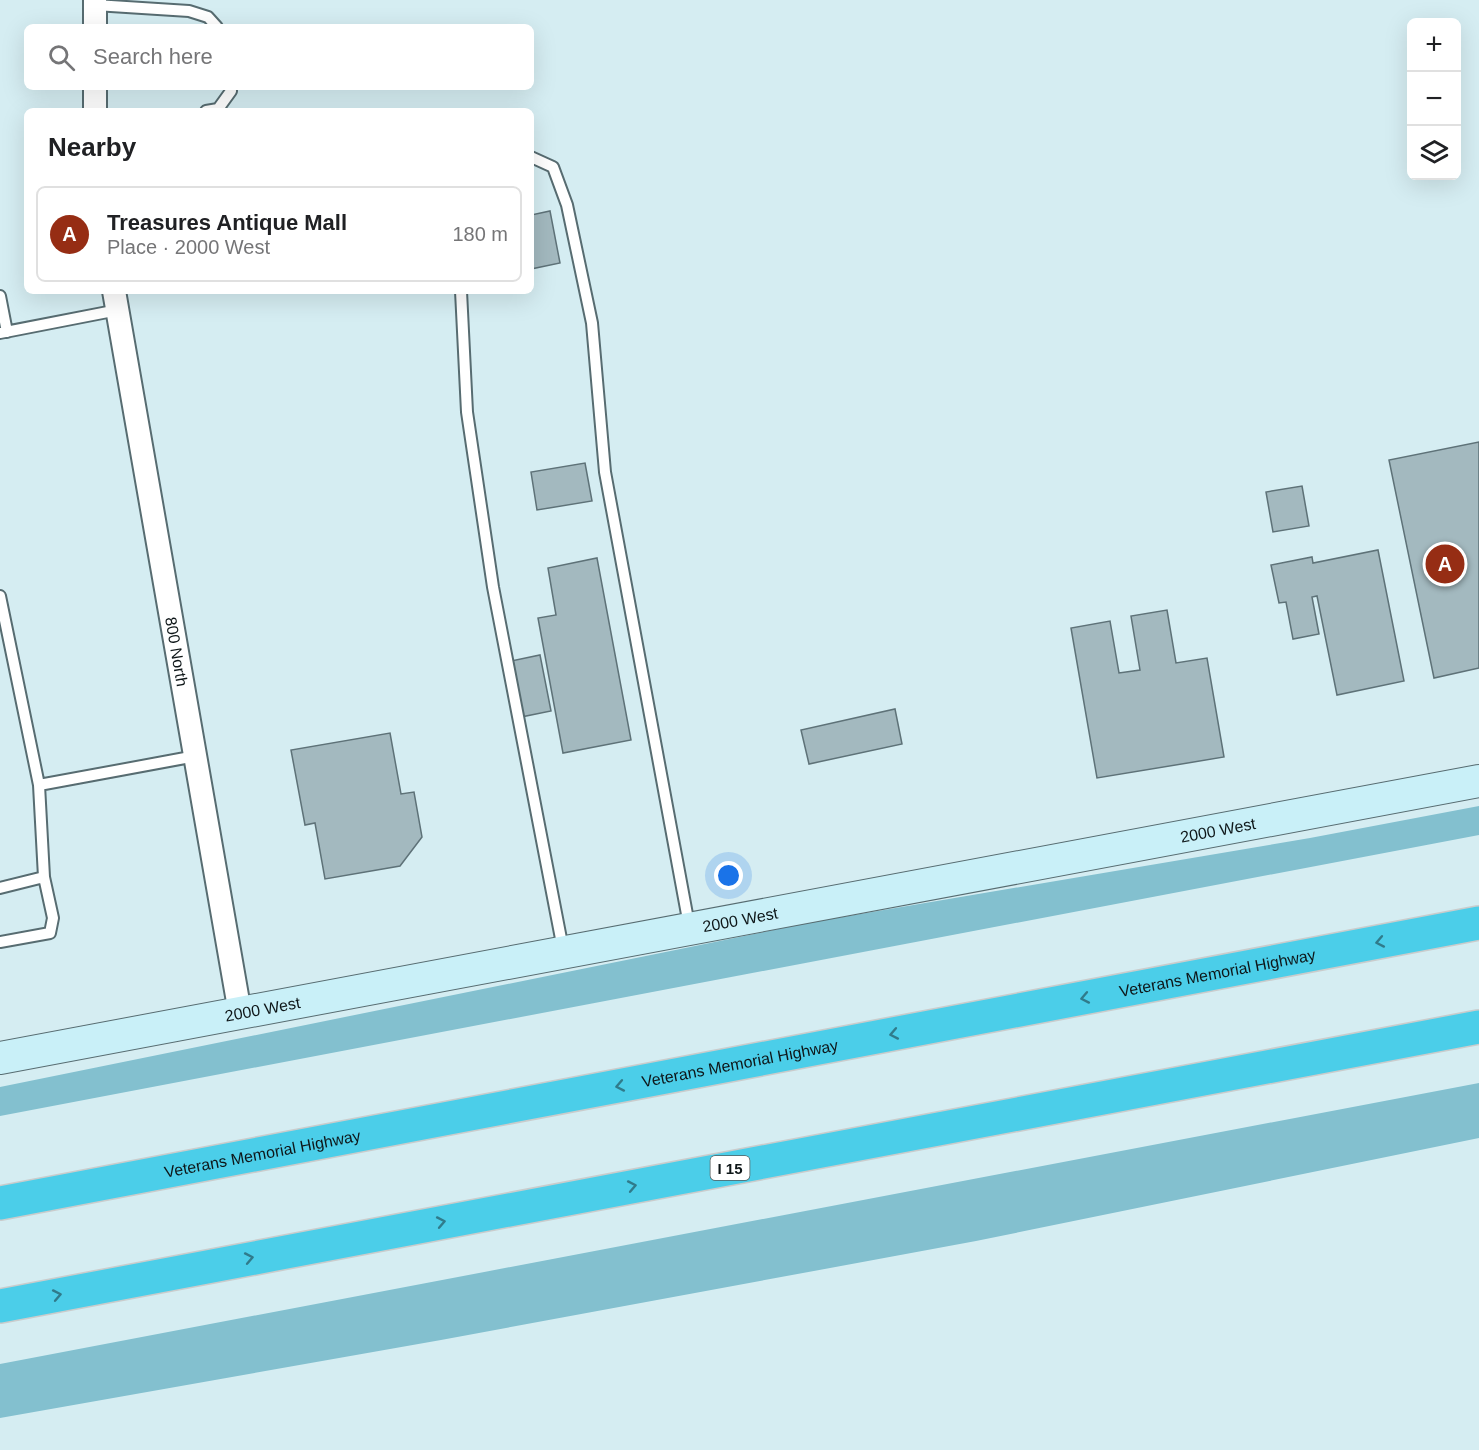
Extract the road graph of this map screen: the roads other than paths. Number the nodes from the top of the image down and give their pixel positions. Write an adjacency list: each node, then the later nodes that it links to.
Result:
1 (95, 10): 2 (lane)
2 (214, 24)
3 (95, 90): 5 (street)
4 (231, 90): 6 (lane)
5 (95, 108)
6 (219, 108)
7 (534, 158): 19 (lane)
8 (461, 294): 21 (lane)
9 (0, 296): 11 (lane)
10 (116, 300): 11 (lane); 13 (street, 800 North)
11 (4, 333)
12 (0, 596): 15 (lane)
13 (196, 756): 15 (lane); 22 (street, 800 North)
14 (1479, 781): 19 (street, 2000 West)
15 (39, 785): 16 (lane)
16 (44, 877): 17 (lane); 20 (lane)
17 (0, 888)
18 (1479, 923): 25 (highway, Veterans Memorial Highway, one-way to 25)
19 (689, 928): 21 (street, 2000 West)
20 (0, 942)
21 (564, 952): 22 (street, 2000 West)
22 (240, 1012): 24 (street, 2000 West)
23 (1479, 1027): 26 (highway, I 15, one-way to 23)
24 (0, 1058)
25 (0, 1203)
26 (0, 1306)

